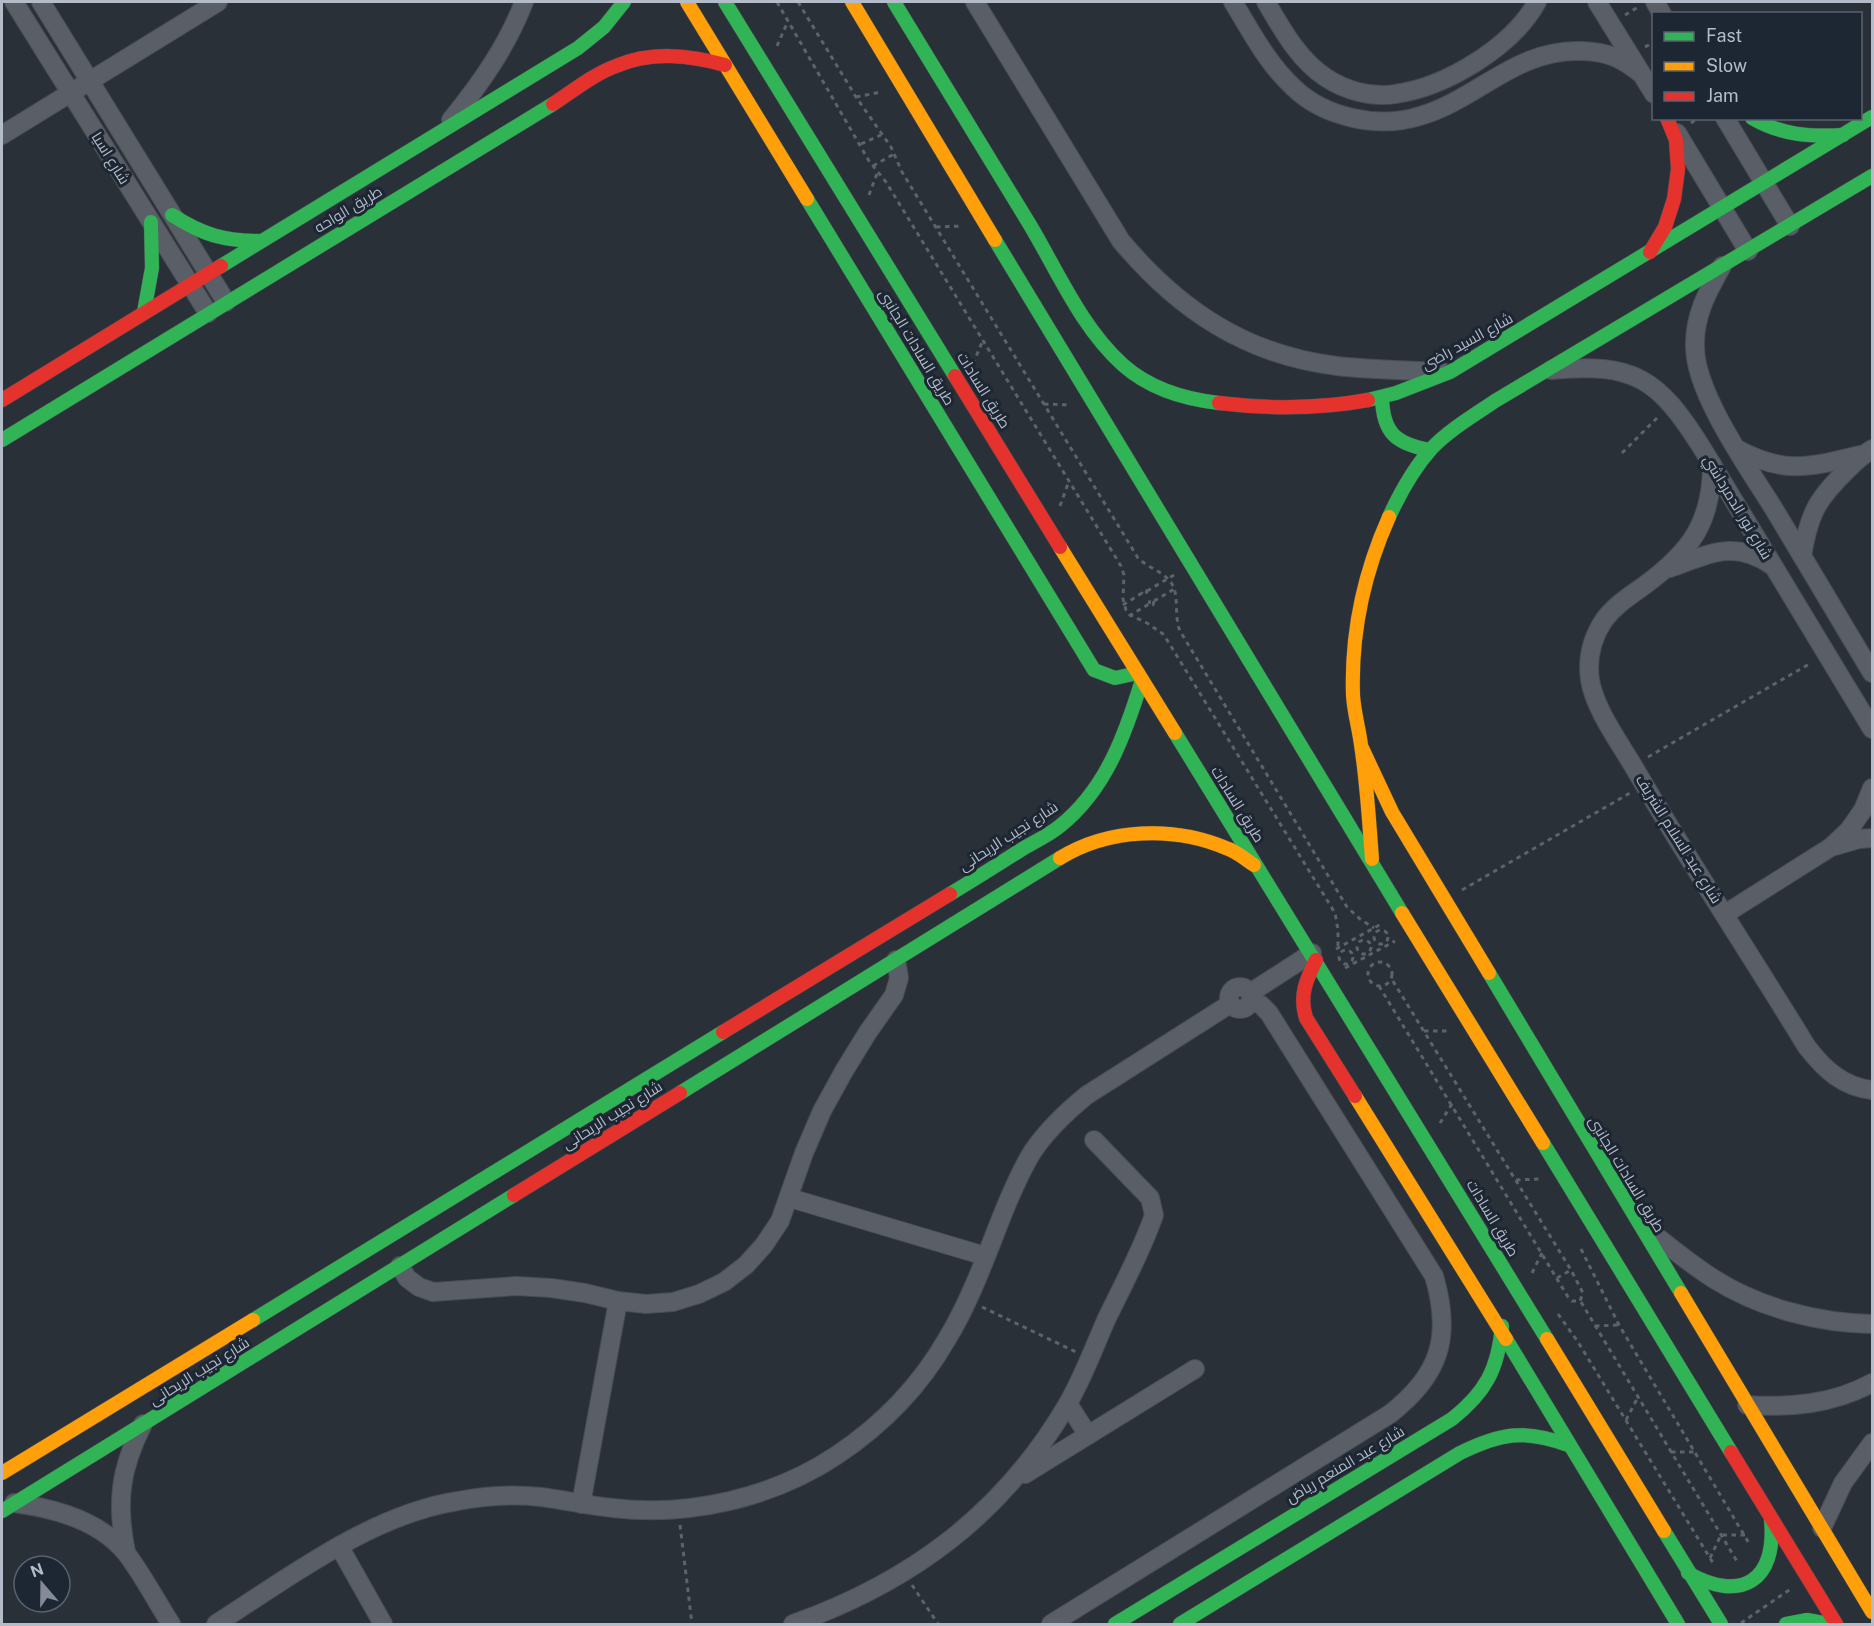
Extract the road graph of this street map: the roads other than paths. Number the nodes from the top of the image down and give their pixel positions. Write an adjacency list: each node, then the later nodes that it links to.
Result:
1 (14, 2): 20 (street, شارع اسيا)
2 (41, 2): 18 (street, شارع اسيا)
3 (218, 2): 18 (street)
4 (524, 2): 26 (street)
5 (624, 2): 16 (street, طريق الواحه)
6 (687, 2): 15 (street, طريق السادات الجانبى)
7 (725, 2): 65 (street, طريق السادات)
8 (852, 2): 30 (street)
9 (894, 2): 38 (street)
10 (975, 2): 49 (street)
11 (1233, 2): 17 (street)
12 (1266, 2): 13 (street)
13 (1537, 2)
14 (1597, 2): 17 (street)
15 (725, 65): 16 (street, طريق الواحه); 65 (street, طريق السادات الجانبى)
16 (574, 70): 26 (street, طريق الواحه); 45 (street, طريق الواحه)
17 (1640, 73): 19 (street)
18 (90, 81): 20 (street); 35 (street, شارع اسيا)
19 (1652, 92)
20 (71, 93): 27 (street); 36 (street, شارع اسيا)
21 (1872, 117): 28 (street, شارع السيد راضى)
22 (1669, 120): 33 (street)
23 (1669, 120): 41 (street)
24 (1726, 120): 31 (street)
25 (1756, 120): 28 (street)
26 (445, 128): 39 (street, طريق الواحه)
27 (2, 135)
28 (1843, 135): 31 (street, شارع السيد راضى)
29 (1872, 176): 37 (street)
30 (961, 183): 32 (street); 73 (street)
31 (1765, 184): 33 (street, شارع السيد راضى); 37 (street)
32 (988, 200)
33 (1723, 209): 40 (street); 41 (street, شارع السيد راضى)
34 (1006, 212): 38 (street)
35 (172, 215): 39 (street); 43 (street, شارع اسيا)
36 (151, 222): 44 (street, شارع اسيا); 46 (street)
37 (1790, 226): 40 (street)
38 (1033, 230): 50 (street, شارع السيد راضى)
39 (261, 241): 43 (street, طريق الواحه)
40 (1748, 251): 42 (street)
41 (1650, 252): 49 (street, شارع السيد راضى)
42 (1723, 264): 48 (street); 52 (street, شارع نور الدمرداشي)
43 (208, 273): 44 (street, طريق الواحه); 45 (street, شارع اسيا)
44 (190, 284): 46 (street, طريق الواحه); 47 (street, شارع اسيا)
45 (226, 302): 47 (street, طريق الواحه)
46 (144, 312): 51 (street, طريق الواحه)
47 (208, 313): 53 (street, طريق الواحه)
48 (1546, 370): 54 (street, شارع نور الدمرداشي); 56 (street)
49 (1450, 372): 50 (street, شارع السيد راضى)
50 (1382, 398): 56 (street)
51 (2, 400)
52 (1727, 433): 54 (street); 55 (street, شارع نور الدمرداشي)
53 (2, 440)
54 (1702, 448): 58 (street, شارع نور الدمرداشي)
55 (1737, 449): 57 (street); 59 (street, شارع نور الدمرداشي)
56 (1430, 450): 67 (street)
57 (1867, 452): 61 (street)
58 (1712, 464): 60 (street, شارع نور الدمرداشي); 63 (street, شارع عبد السلام الشريف)
59 (1777, 516): 60 (street); 61 (street, شارع نور الدمرداشي)
60 (1752, 530): 62 (street, شارع نور الدمرداشي)
61 (1802, 556): 64 (street, شارع نور الدمرداشي)
62 (1773, 566): 63 (street, شارع عبد السلام الشريف); 66 (street, شارع نور الدمرداشي)
63 (1665, 570): 75 (street, شارع عبد السلام الشريف)
64 (1872, 673)
65 (1140, 677): 69 (street, شارع نجيب الريحانى); 74 (street, طريق السادات)
66 (1872, 729)
67 (1362, 748): 73 (street); 83 (street, طريق السادات الجانبى)
68 (1872, 788): 71 (street)
69 (1059, 827): 72 (street); 82 (street, شارع نجيب الريحانى)
70 (1872, 838): 71 (street)
71 (1831, 847): 75 (street)
72 (1074, 850): 74 (street, شارع نجيب الريحانى); 77 (street, شارع نجيب الريحانى)
73 (1373, 865): 106 (street)
74 (1259, 868): 76 (street, طريق السادات)
75 (1725, 914): 79 (street, شارع عبد السلام الشريف)
76 (1320, 955): 78 (street); 86 (street, طريق السادات); 91 (street)
77 (896, 960): 81 (street); 82 (street, شارع نجيب الريحانى)
78 (1251, 996): 84 (street); 116 (street)
79 (1872, 1090)
80 (1094, 1140): 94 (street)
81 (790, 1198): 84 (street); 88 (street)
82 (456, 1213): 85 (street, شارع نجيب الريحانى); 102 (street, شارع نجيب الريحانى)
83 (1636, 1221): 90 (street); 95 (street, طريق السادات الجانبى)
84 (985, 1256): 104 (street)
85 (399, 1266): 88 (street); 96 (street, شارع نجيب الريحانى)
86 (1506, 1272): 87 (street); 110 (street, طريق السادات)
87 (1504, 1292)
88 (618, 1301): 104 (street)
89 (1503, 1313): 91 (street, شارع عبد المنعم رياض)
90 (1872, 1324)
91 (1502, 1333): 97 (street, شارع عبد المنعم رياض); 100 (street)
92 (1195, 1369): 98 (street)
93 (1872, 1383): 95 (street)
94 (1068, 1404): 98 (street); 103 (street)
95 (1747, 1405): 107 (street, طريق السادات الجانبى)
96 (143, 1424): 105 (street, شارع نجيب الريحانى); 109 (street)
97 (1441, 1425): 101 (street); 117 (street, شارع عبد المنعم رياض)
98 (1088, 1435): 103 (street)
99 (1872, 1443): 107 (street)
100 (1568, 1445): 101 (street); 119 (street)
101 (1460, 1453): 118 (street)
102 (2, 1473)
103 (1013, 1481): 115 (street)
104 (582, 1504): 108 (street)
105 (8, 1507): 109 (street)
106 (1771, 1519): 110 (street); 123 (street)
107 (1822, 1528): 111 (street, طريق السادات الجانبى)
108 (339, 1546): 112 (street); 114 (street)
109 (126, 1552): 113 (street)
110 (1688, 1573): 120 (street, طريق السادات)
111 (1872, 1612)
112 (221, 1623)
113 (171, 1624)
114 (383, 1624)
115 (793, 1624)
116 (1051, 1624)
117 (1115, 1624)
118 (1180, 1624)
119 (1678, 1624)
120 (1721, 1624)
121 (1786, 1624): 122 (street)
122 (1828, 1624)
123 (1836, 1624)

